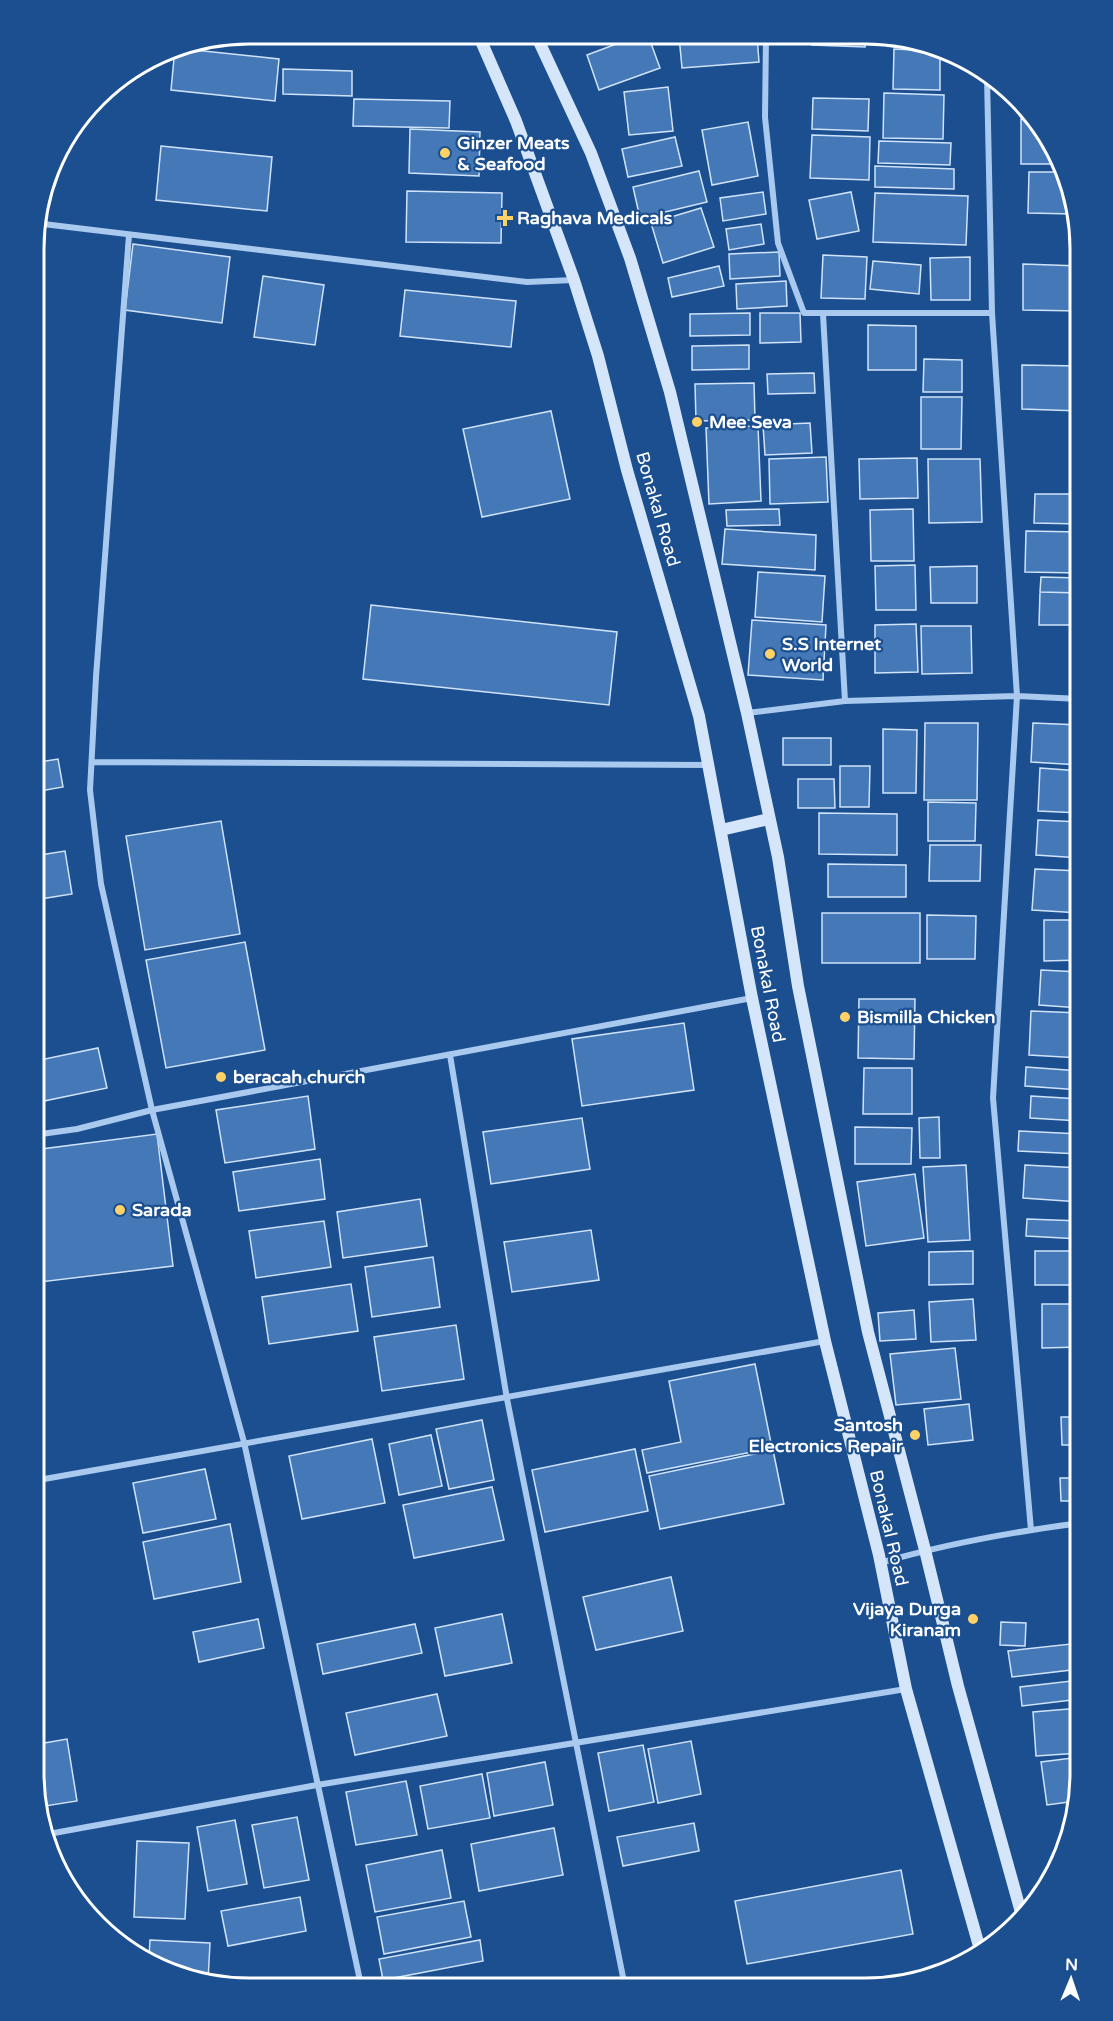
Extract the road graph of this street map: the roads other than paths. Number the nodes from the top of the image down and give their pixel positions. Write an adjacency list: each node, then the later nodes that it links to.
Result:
1 (482, 44): 7 (main road, Bonakal Road)
2 (540, 44): 13 (main road, Bonakal Road)
3 (766, 44): 9 (street)
4 (987, 85): 8 (street)
5 (45, 224): 6 (street)
6 (129, 235): 7 (street); 14 (street)
7 (574, 280): 15 (main road, Bonakal Road)
8 (992, 313): 9 (street); 10 (street)
9 (823, 314): 12 (street)
10 (1017, 696): 11 (street); 12 (street); 27 (street)
11 (1070, 699)
12 (845, 701): 13 (street)
13 (747, 713): 16 (main road, Bonakal Road)
14 (92, 762): 15 (street); 20 (street)
15 (709, 765): 17 (main road, Bonakal Road)
16 (770, 819): 17 (main road); 28 (main road, Bonakal Road)
17 (721, 830): 18 (main road, Bonakal Road)
18 (752, 998): 19 (street); 22 (main road, Bonakal Road)
19 (450, 1055): 20 (street); 23 (street)
20 (152, 1110): 21 (street); 24 (street)
21 (44, 1134)
22 (825, 1341): 23 (street); 29 (main road, Bonakal Road)
23 (507, 1398): 24 (street); 31 (street)
24 (244, 1442): 25 (street); 32 (street)
25 (44, 1479)
26 (1069, 1525): 27 (street)
27 (1031, 1530): 28 (street)
28 (925, 1550): 29 (street); 34 (main road, Bonakal Road)
29 (880, 1563): 30 (main road, Bonakal Road)
30 (906, 1689): 31 (street); 35 (main road, Bonakal Road)
31 (574, 1742): 32 (street); 37 (street)
32 (317, 1785): 33 (street); 36 (street)
33 (53, 1833)
34 (1019, 1906)
35 (978, 1943)
36 (359, 1978)
37 (623, 1978)

